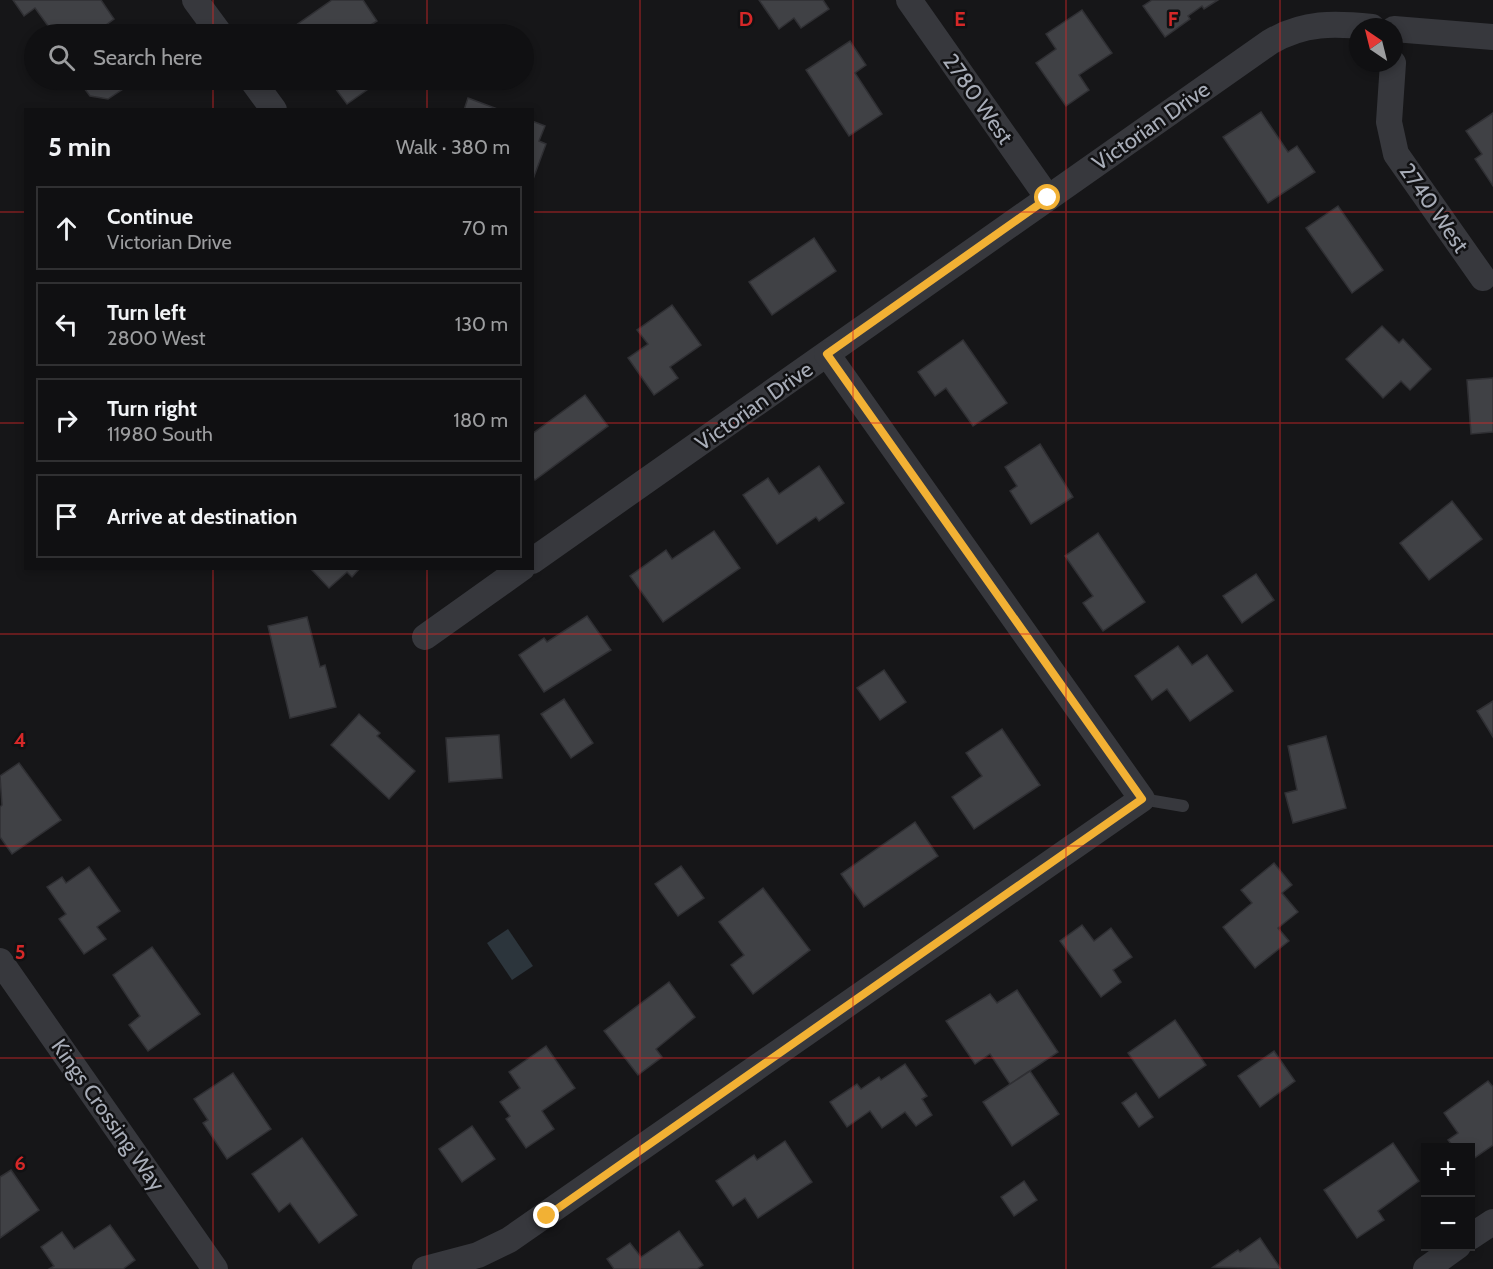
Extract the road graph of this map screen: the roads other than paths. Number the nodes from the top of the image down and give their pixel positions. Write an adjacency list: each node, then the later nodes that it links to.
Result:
1 (195, 0): 3 (street)
2 (909, 0): 10 (street, 2780 West)
3 (213, 24)
4 (1349, 28): 10 (street, Victorian Drive)
5 (1403, 34): 6 (street, Victorian Drive)
6 (1493, 37)
7 (1392, 72): 11 (street, 2740 West)
8 (259, 90): 9 (street)
9 (273, 108)
10 (1048, 198): 12 (street, Victorian Drive)
11 (1483, 278)
12 (827, 354): 13 (street, Victorian Drive); 16 (street)
13 (534, 560)
14 (519, 570): 15 (street)
15 (425, 637)
16 (1142, 799): 17 (lane); 23 (street)
17 (1184, 806)
18 (0, 961): 22 (street, Kings Crossing Way)
19 (1493, 1222): 20 (street)
20 (1475, 1234)
21 (1451, 1251): 24 (street)
22 (215, 1269)
23 (425, 1269)
24 (1425, 1269)

